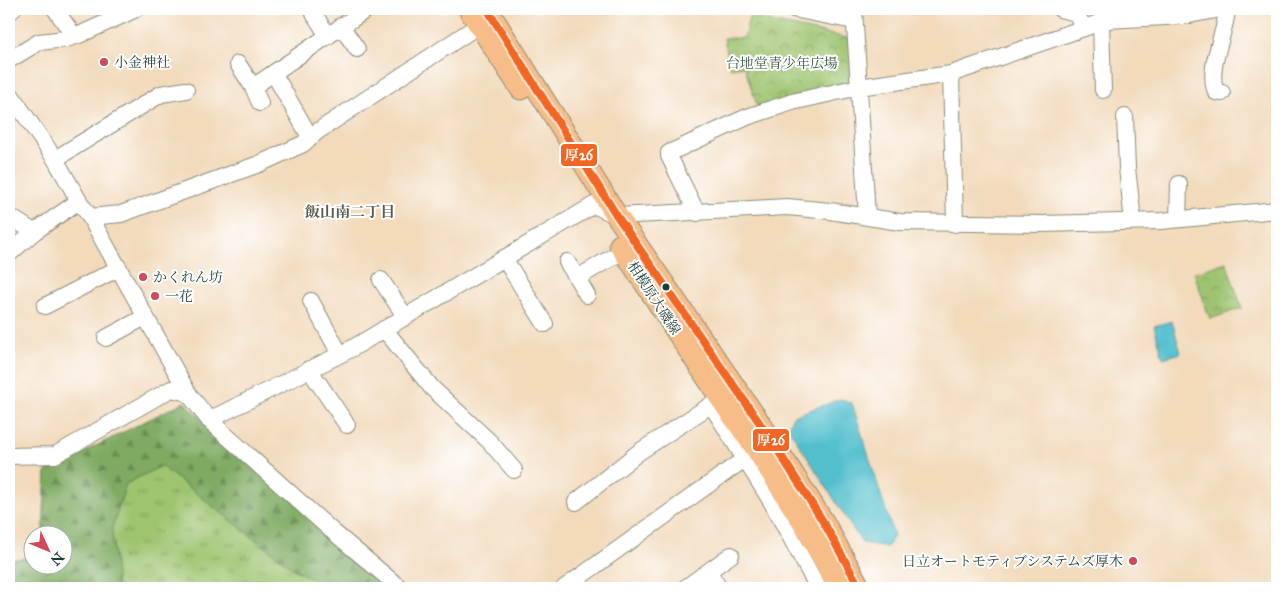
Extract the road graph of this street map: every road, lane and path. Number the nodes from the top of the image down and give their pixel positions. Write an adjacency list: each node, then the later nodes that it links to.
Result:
1 (13, 9): 8 (street)
2 (55, 9): 16 (street)
3 (136, 9): 16 (street)
4 (367, 9): 14 (street)
5 (1221, 9): 13 (street)
6 (1227, 9): 28 (street)
7 (1069, 10): 15 (street)
8 (9, 13)
9 (794, 13): 12 (street)
10 (314, 14): 17 (street)
11 (481, 15): 31 (street); 35 (main road, 相模原大磯線); 39 (main road, 相模原大磯線)
12 (854, 15): 24 (street)
13 (1101, 22): 15 (street); 26 (street)
14 (342, 26): 17 (street); 18 (street)
15 (1084, 28): 22 (street)
16 (74, 36): 19 (street)
17 (328, 36): 21 (street)
18 (357, 49)
19 (9, 60)
20 (238, 64): 23 (street)
21 (274, 74): 23 (street); 31 (street)
22 (951, 74): 24 (street); 44 (street)
23 (253, 87): 29 (street)
24 (859, 87): 37 (street); 40 (street)
25 (185, 89): 32 (street)
26 (1103, 90)
27 (9, 92): 32 (street)
28 (1222, 93)
29 (260, 103)
30 (1125, 117): 43 (street)
31 (310, 137): 41 (street)
32 (55, 160): 34 (street)
33 (1179, 184): 42 (street)
34 (79, 201): 41 (street); 45 (street)
35 (594, 205): 39 (street); 46 (main road, 相模原大磯線); 48 (street)
36 (1277, 210): 42 (street)
37 (697, 213): 39 (street); 40 (street)
38 (9, 216): 45 (street)
39 (617, 216): 64 (main road, 相模原大磯線)
40 (867, 216): 44 (street)
41 (90, 217): 50 (street)
42 (1178, 219): 43 (street)
43 (1133, 221): 44 (street)
44 (955, 224)
45 (34, 232): 47 (street)
46 (623, 250): 51 (street); 64 (main road, 相模原大磯線)
47 (9, 254)
48 (504, 258): 56 (street); 58 (street)
49 (568, 262): 51 (street)
50 (119, 268): 54 (street); 57 (street)
51 (577, 278): 53 (street)
52 (382, 280): 56 (street)
53 (587, 295)
54 (57, 304)
55 (317, 306): 61 (street)
56 (405, 316): 59 (street)
57 (146, 317): 60 (street); 63 (street)
58 (545, 324)
59 (384, 329): 61 (street); 69 (street)
60 (106, 338)
61 (340, 354): 62 (street)
62 (309, 369): 65 (street); 66 (street)
63 (188, 393): 65 (street); 68 (street)
64 (723, 398): 67 (main road, 相模原大磯線); 70 (street); 78 (main road, 相模原大磯線)
65 (209, 420): 73 (street)
66 (348, 422)
67 (751, 454): 74 (street); 77 (street); 78 (main road, 相模原大磯線)
68 (9, 456)
69 (510, 461)
70 (585, 499)
71 (730, 556): 72 (street)
72 (709, 572): 75 (street); 76 (street)
73 (400, 588)
74 (564, 588)
75 (685, 588)
76 (719, 588)
77 (818, 588)
78 (854, 588)

